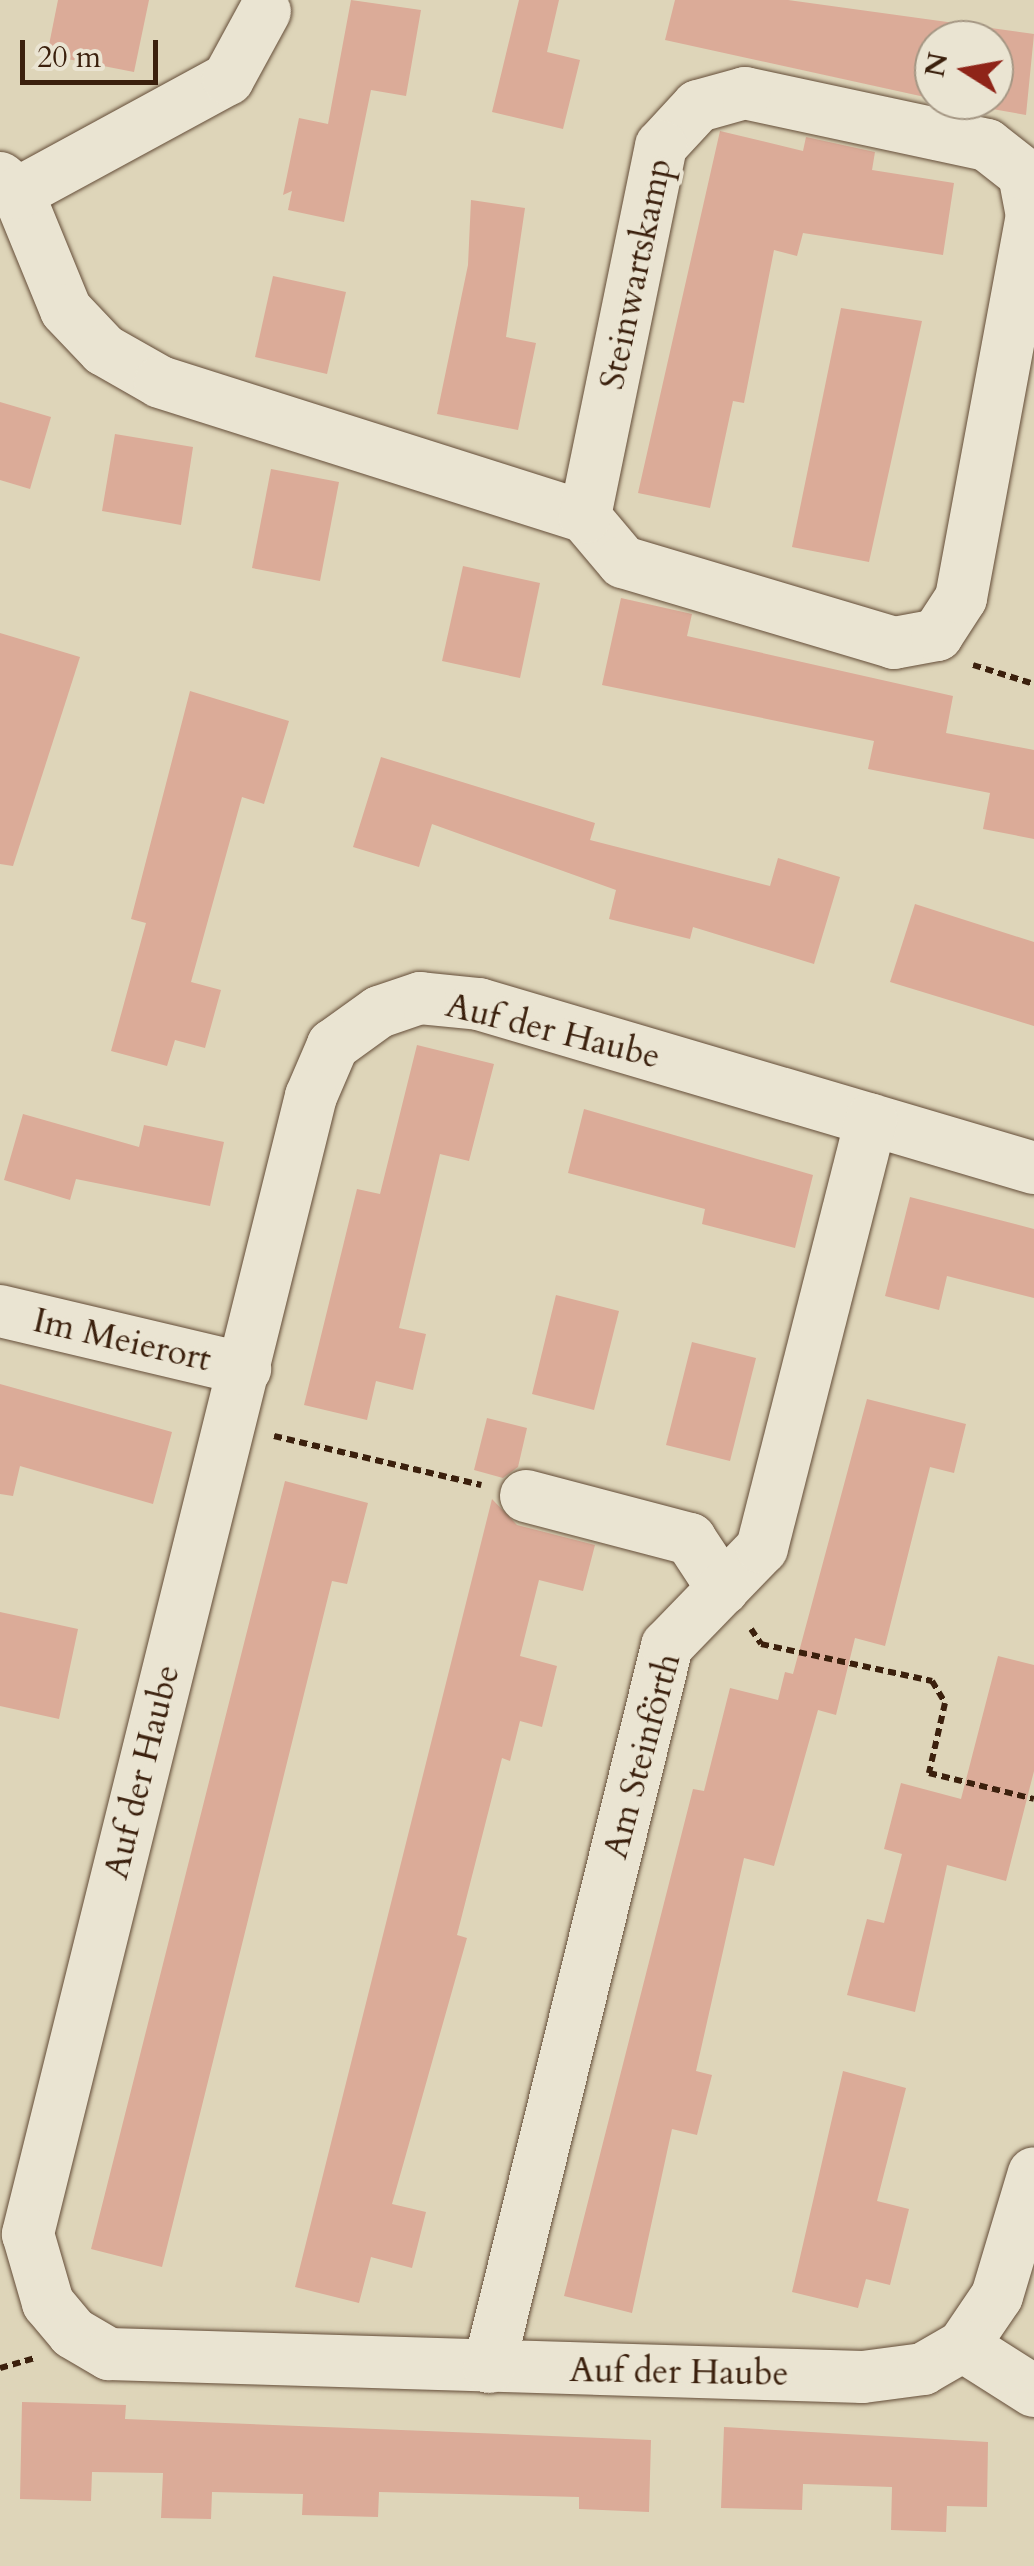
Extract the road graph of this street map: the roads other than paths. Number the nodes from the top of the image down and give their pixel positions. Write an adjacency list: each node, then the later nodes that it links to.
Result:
1 (265, 11): 2 (street)
2 (9, 186): 3 (street)
3 (585, 517): 3 (street, Steinwartskamp)
4 (871, 1120): 5 (street, Auf der Haube); 7 (street, Auf der Haube); 9 (street, Am Steinförth)
5 (1034, 1168)
6 (0, 1311): 7 (street, Im Meierort)
7 (245, 1369): 12 (street, Auf der Haube)
8 (526, 1496): 9 (street)
9 (723, 1589): 12 (street, Am Steinförth)
10 (1034, 2173): 11 (street, Auf der Haube)
11 (963, 2346): 12 (street, Auf der Haube); 13 (street)
12 (488, 2368)
13 (1034, 2391)

